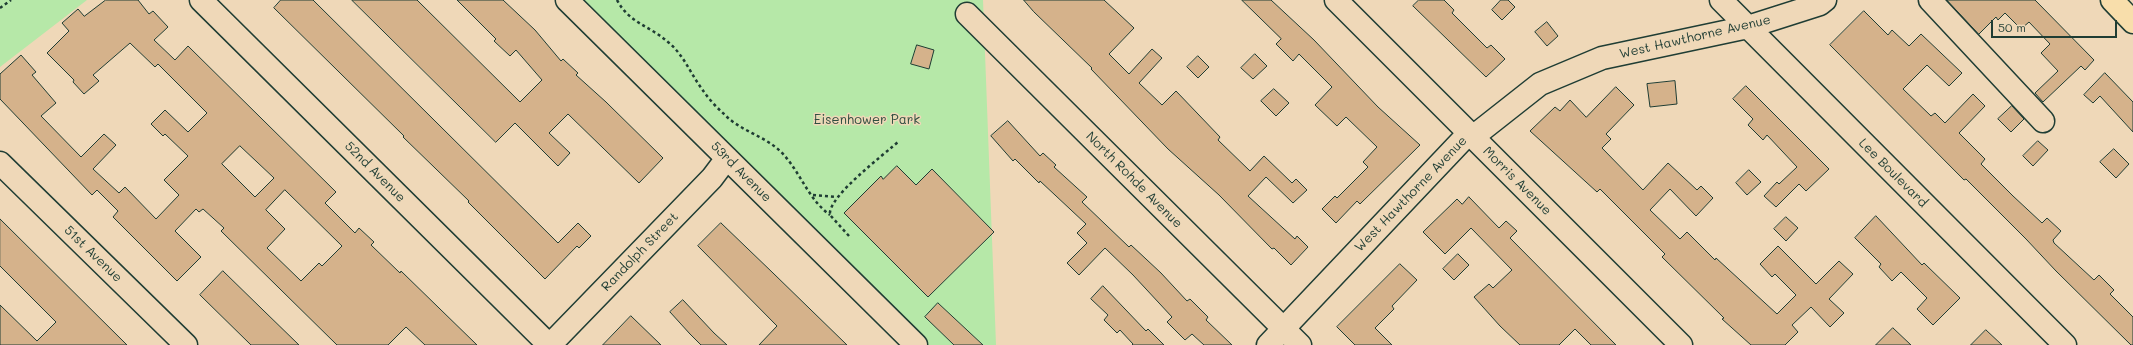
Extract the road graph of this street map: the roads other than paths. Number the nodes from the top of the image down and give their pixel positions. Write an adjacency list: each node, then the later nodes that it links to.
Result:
1 (201, 0): 17 (street, 52nd Avenue)
2 (567, 0): 13 (street, 53rd Avenue)
3 (1336, 0): 12 (street, Morris Avenue)
4 (1721, 0): 10 (street, Lee Boulevard)
5 (1826, 0): 10 (street, West Hawthorne Avenue)
6 (1930, 0): 11 (street)
7 (2112, 0): 9 (main road)
8 (967, 14): 15 (street, North Rohde Avenue)
9 (2133, 22)
10 (1748, 27): 12 (street, West Hawthorne Avenue); 22 (street, Lee Boulevard)
11 (2043, 121)
12 (1469, 133): 15 (street, West Hawthorne Avenue); 21 (street, Morris Avenue)
13 (727, 158): 17 (street, Randolph Street); 18 (street, 53rd Avenue)
14 (0, 163): 16 (street, 51st Avenue)
15 (1284, 328): 19 (street, West Hawthorne Avenue); 20 (street, North Rohde Avenue)
16 (186, 345)
17 (550, 345)
18 (916, 345)
19 (1268, 345)
20 (1300, 345)
21 (1681, 345)
22 (2065, 345)

